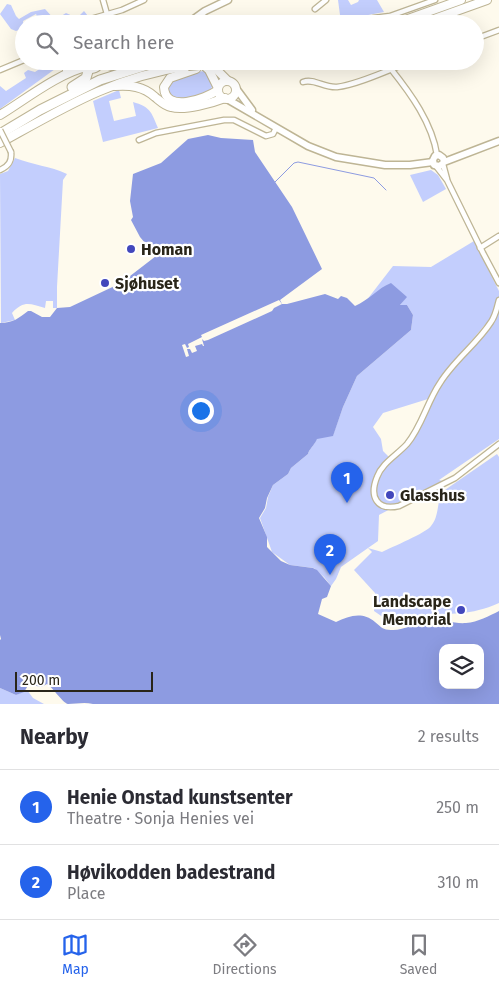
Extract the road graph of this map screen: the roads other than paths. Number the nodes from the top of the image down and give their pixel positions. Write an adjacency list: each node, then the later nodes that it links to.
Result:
1 (103, 0): 10 (street)
2 (144, 0): 10 (street)
3 (228, 0): 8 (main road)
4 (326, 0): 9 (street)
5 (435, 0): 13 (street)
6 (461, 0): 14 (main road)
7 (487, 0): 15 (main road)
8 (215, 2): 11 (main road)
9 (316, 9)
10 (107, 14): 12 (street)
11 (201, 14)
12 (104, 15)
13 (393, 15)
14 (419, 15)
15 (445, 15)
16 (499, 30): 17 (street)
17 (484, 36)
18 (15, 64): 19 (street)
19 (0, 70)
20 (69, 70): 30 (main road)
21 (74, 70): 30 (main road)
22 (87, 70): 37 (highway)
23 (133, 70): 37 (highway)
24 (168, 70): 34 (main road)
25 (185, 70): 35 (main road)
26 (209, 70): 35 (main road)
27 (217, 70): 31 (main road)
28 (388, 70): 32 (street)
29 (392, 70): 45 (street)
30 (56, 80): 38 (main road)
31 (228, 81): 33 (main road); 35 (main road)
32 (302, 82)
33 (235, 87): 36 (main road); 39 (main road)
34 (103, 88): 36 (main road); 44 (main road)
35 (218, 89): 36 (main road)
36 (226, 98): 39 (main road)
37 (40, 110): 41 (highway)
38 (0, 115)
39 (262, 119): 40 (main road)
40 (276, 128): 42 (street); 45 (main road)
41 (0, 132): 46 (street, bridge)
42 (139, 140)
43 (499, 141): 45 (main road)
44 (0, 143)
45 (439, 161): 48 (street)
46 (0, 170)
47 (499, 236): 48 (street)
48 (480, 248): 49 (street)
49 (499, 283)
50 (499, 300): 51 (street)
51 (499, 444)

